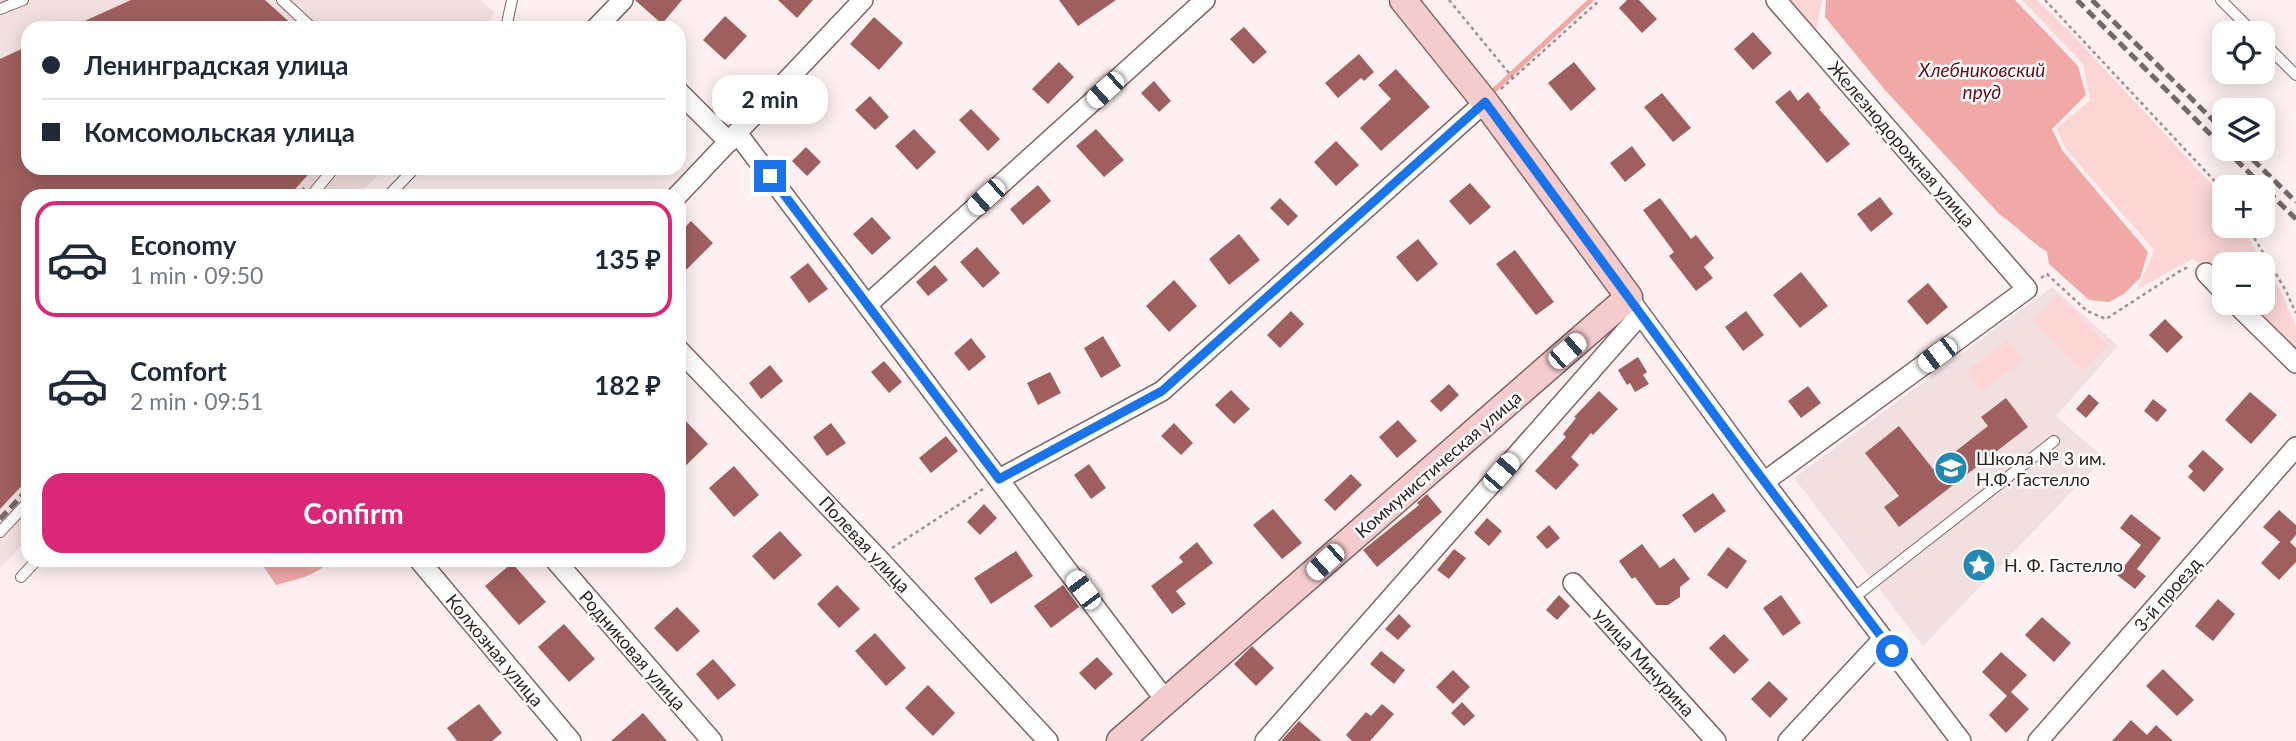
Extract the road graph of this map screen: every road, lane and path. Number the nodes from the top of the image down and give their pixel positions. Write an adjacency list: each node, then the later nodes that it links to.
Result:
1 (23, 0): 13 (lane)
2 (282, 0): 14 (lane)
3 (512, 0): 15 (lane)
4 (623, 0): 16 (street)
5 (863, 0): 23 (street)
6 (1205, 0): 34 (street)
7 (1403, 0): 22 (street)
8 (1449, 0): 20 (path)
9 (1600, 0): 20 (path)
10 (1776, 0): 33 (street, Железнодорожная улица)
11 (2045, 0): 26 (path)
12 (2221, 0): 17 (lane)
13 (0, 9)
14 (304, 21)
15 (508, 21)
16 (608, 21)
17 (2242, 21)
18 (2275, 54): 19 (lane)
19 (2296, 75)
20 (1511, 76): 22 (path)
21 (686, 98): 23 (street)
22 (1485, 102): 35 (street); 42 (street)
23 (733, 138): 29 (street); 34 (street)
24 (328, 175): 27 (lane)
25 (408, 175): 28 (lane)
26 (2212, 178)
27 (317, 189)
28 (395, 189)
29 (684, 189)
30 (2254, 238): 36 (path)
31 (2206, 274): 32 (street); 33 (path)
32 (2212, 280)
33 (2028, 289): 43 (street)
34 (867, 305): 42 (street)
35 (1634, 306): 43 (street); 54 (street, Коммунистическая улица); 59 (street)
36 (2296, 313)
37 (2247, 315): 39 (street)
38 (686, 356): 46 (street, Полевая улица)
39 (2296, 363)
40 (2054, 442): 52 (lane)
41 (2296, 447): 63 (street, 3-й проезд)
42 (999, 479): 46 (path); 54 (street)
43 (1765, 482): 52 (street)
44 (21, 510): 45 (lane)
45 (0, 532)
46 (877, 557): 57 (street, Полевая улица)
47 (30, 567): 50 (lane)
48 (425, 567): 55 (street, Колхозная улица)
49 (561, 567): 56 (street, Родниковая улица)
50 (21, 577)
51 (1573, 583): 60 (street, улица Мичурина)
52 (1852, 599): 53 (street)
53 (1883, 639): 61 (street); 62 (street)
54 (1166, 701): 58 (street, Коммунистическая улица)
55 (571, 741)
56 (712, 741)
57 (1048, 741)
58 (1120, 741)
59 (1265, 741)
60 (1716, 741)
61 (1788, 741)
62 (1961, 741)
63 (2038, 741)

